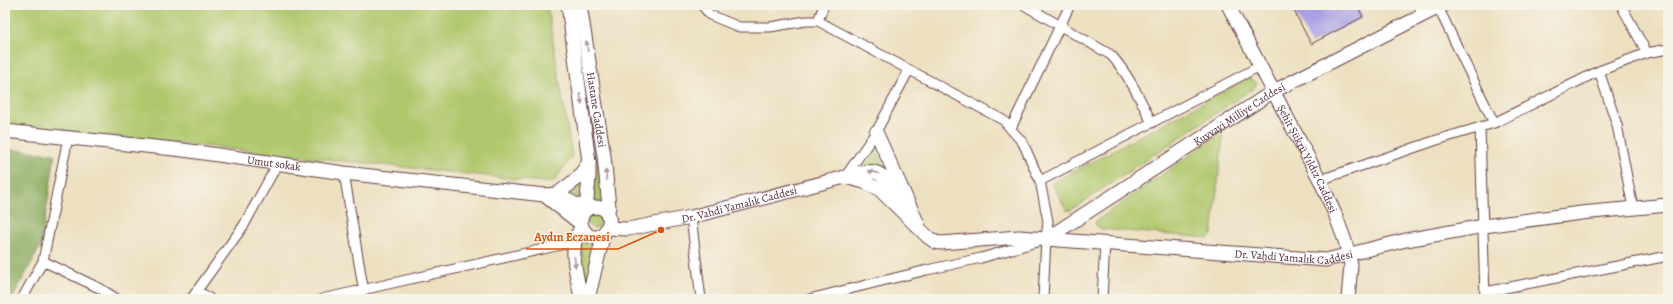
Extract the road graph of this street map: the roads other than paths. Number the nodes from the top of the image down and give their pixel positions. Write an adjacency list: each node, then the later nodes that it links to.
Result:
1 (568, 5): 26 (street, Hastane Caddesi, one-way to 26)
2 (580, 5): 37 (street, Hastane Caddesi, one-way to 2)
3 (702, 5): 11 (street)
4 (824, 5): 11 (street)
5 (1024, 5): 12 (street)
6 (1070, 5): 12 (street)
7 (1228, 5): 15 (street, Şehit Şükrü Yıldız Caddesi)
8 (1621, 5): 14 (street)
9 (1440, 6): 10 (street, Kuvvayi Milliye Caddesi); 20 (street)
10 (1420, 10): 18 (street, Kuvvayi Milliye Caddesi)
11 (818, 21): 16 (street)
12 (1060, 25): 19 (street); 22 (street)
13 (1668, 49): 14 (street)
14 (1647, 53): 17 (street)
15 (1260, 66): 18 (street, Şehit Şükrü Yıldız Caddesi); 19 (street)
16 (909, 70): 22 (street); 24 (street)
17 (1600, 72): 20 (street); 35 (street)
18 (1274, 91): 30 (street, Şehit Şükrü Yıldız Caddesi); 43 (street, Kuvvayi Milliye Caddesi)
19 (1152, 123): 31 (street)
20 (1494, 123): 21 (street)
21 (1480, 127): 30 (street); 40 (street)
22 (1011, 128): 31 (street)
23 (5, 131): 25 (street, Umut sokak)
24 (876, 132): 29 (street); 33 (street, Dr. Vahdi Yamalık Caddesi)
25 (68, 138): 27 (street, Umut sokak); 48 (street)
26 (589, 162): 32 (street); 36 (street, Hastane Caddesi)
27 (278, 163): 28 (street, Umut sokak); 49 (street)
28 (344, 173): 32 (street, Umut sokak); 50 (street)
29 (845, 177): 33 (street, Dr. Vahdi Yamalık Caddesi, one-way to 29); 38 (street, Dr. Vahdi Yamalık Caddesi); 41 (street, Dr. Vahdi Yamalık Caddesi)
30 (1320, 180): 46 (street, Şehit Şükrü Yıldız Caddesi)
31 (1040, 181): 43 (street)
32 (550, 194): 36 (street); 39 (street)
33 (904, 196): 41 (street, Dr. Vahdi Yamalık Caddesi)
34 (1668, 205): 35 (street, Dr. Vahdi Yamalık Caddesi)
35 (1634, 208): 40 (street, Dr. Vahdi Yamalık Caddesi)
36 (586, 210): 37 (street); 39 (street, Hastane Caddesi)
37 (607, 214): 42 (street, Hastane Caddesi)
38 (691, 217): 42 (street, Dr. Vahdi Yamalık Caddesi); 59 (street)
39 (581, 225): 42 (street); 44 (street, Hastane Caddesi)
40 (1484, 226): 46 (street, Dr. Vahdi Yamalık Caddesi); 51 (street)
41 (920, 229): 43 (street, Dr. Vahdi Yamalık Caddesi)
42 (606, 230): 58 (street, Hastane Caddesi)
43 (1046, 239): 45 (street, Dr. Vahdi Yamalık Caddesi); 60 (street); 61 (street)
44 (574, 242): 50 (street); 57 (street, one-way to 57)
45 (1105, 243): 46 (street, Dr. Vahdi Yamalık Caddesi); 62 (street)
46 (1349, 255): 63 (street, Şehit Şükrü Yıldız Caddesi)
47 (1668, 256): 51 (street)
48 (43, 261): 52 (street); 53 (street)
49 (197, 290): 54 (street); 55 (street)
50 (364, 294): 56 (street)
51 (1485, 296)
52 (22, 299)
53 (117, 299)
54 (192, 299)
55 (210, 299)
56 (322, 299)
57 (581, 299)
58 (588, 299)
59 (701, 299)
60 (809, 299)
61 (1043, 299)
62 (1102, 299)
63 (1348, 299)

